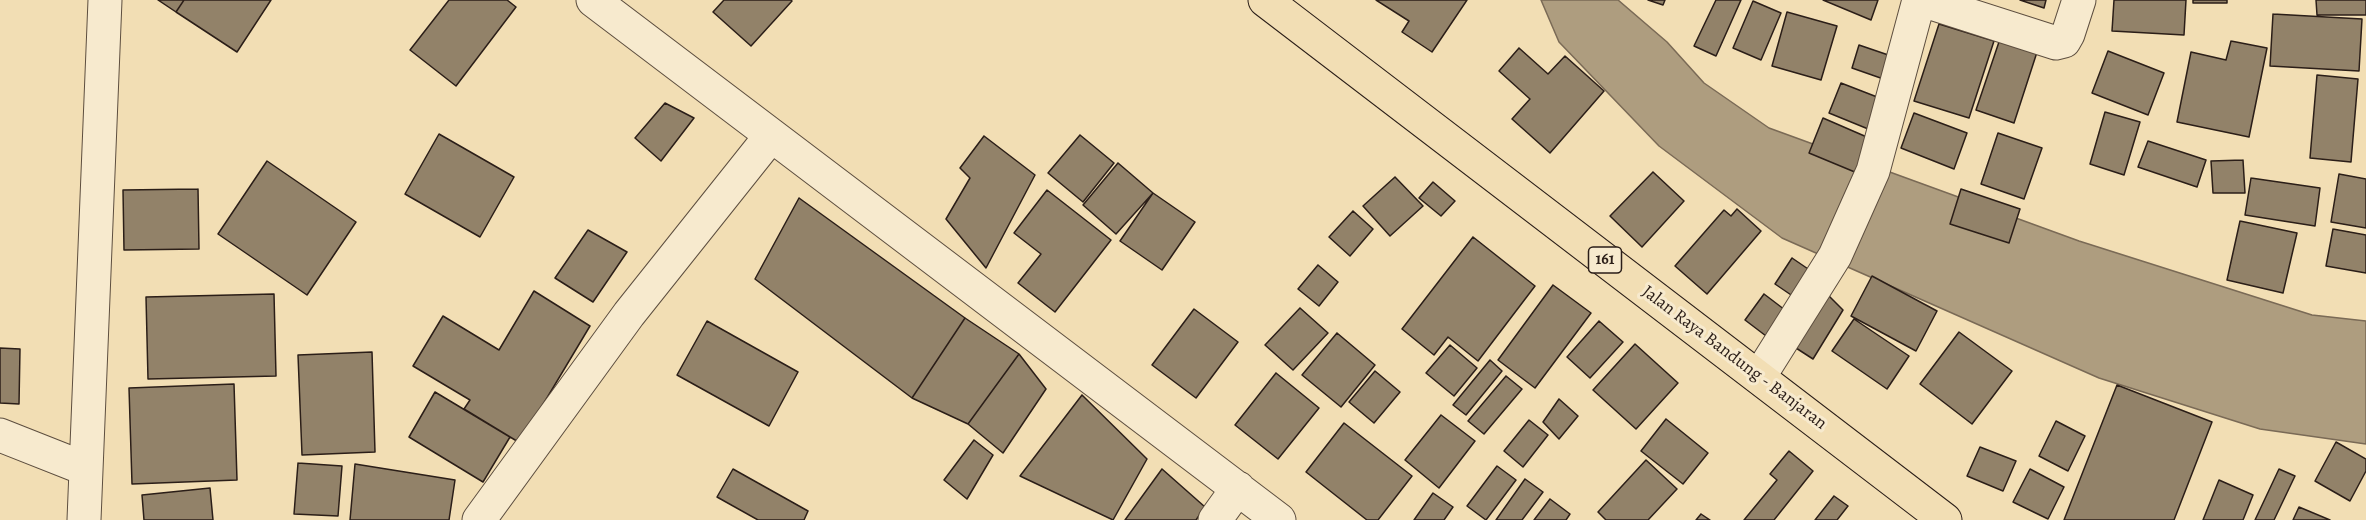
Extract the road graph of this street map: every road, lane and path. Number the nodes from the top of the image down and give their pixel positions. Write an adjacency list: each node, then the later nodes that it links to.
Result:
1 (105, 0): 9 (street)
2 (593, 0): 6 (street)
3 (1265, 0): 7 (main road, Jalan Raya Bandung - Banjaran / 161)
4 (1921, 0): 5 (street); 7 (street)
5 (2079, 0)
6 (770, 137): 10 (street); 12 (street)
7 (1759, 377): 15 (main road, Jalan Raya Bandung - Banjaran / 161)
8 (0, 435): 9 (street)
9 (86, 469): 11 (street)
10 (1238, 488): 13 (street); 14 (street)
11 (84, 520)
12 (479, 520)
13 (1215, 520)
14 (1279, 520)
15 (1945, 520)

